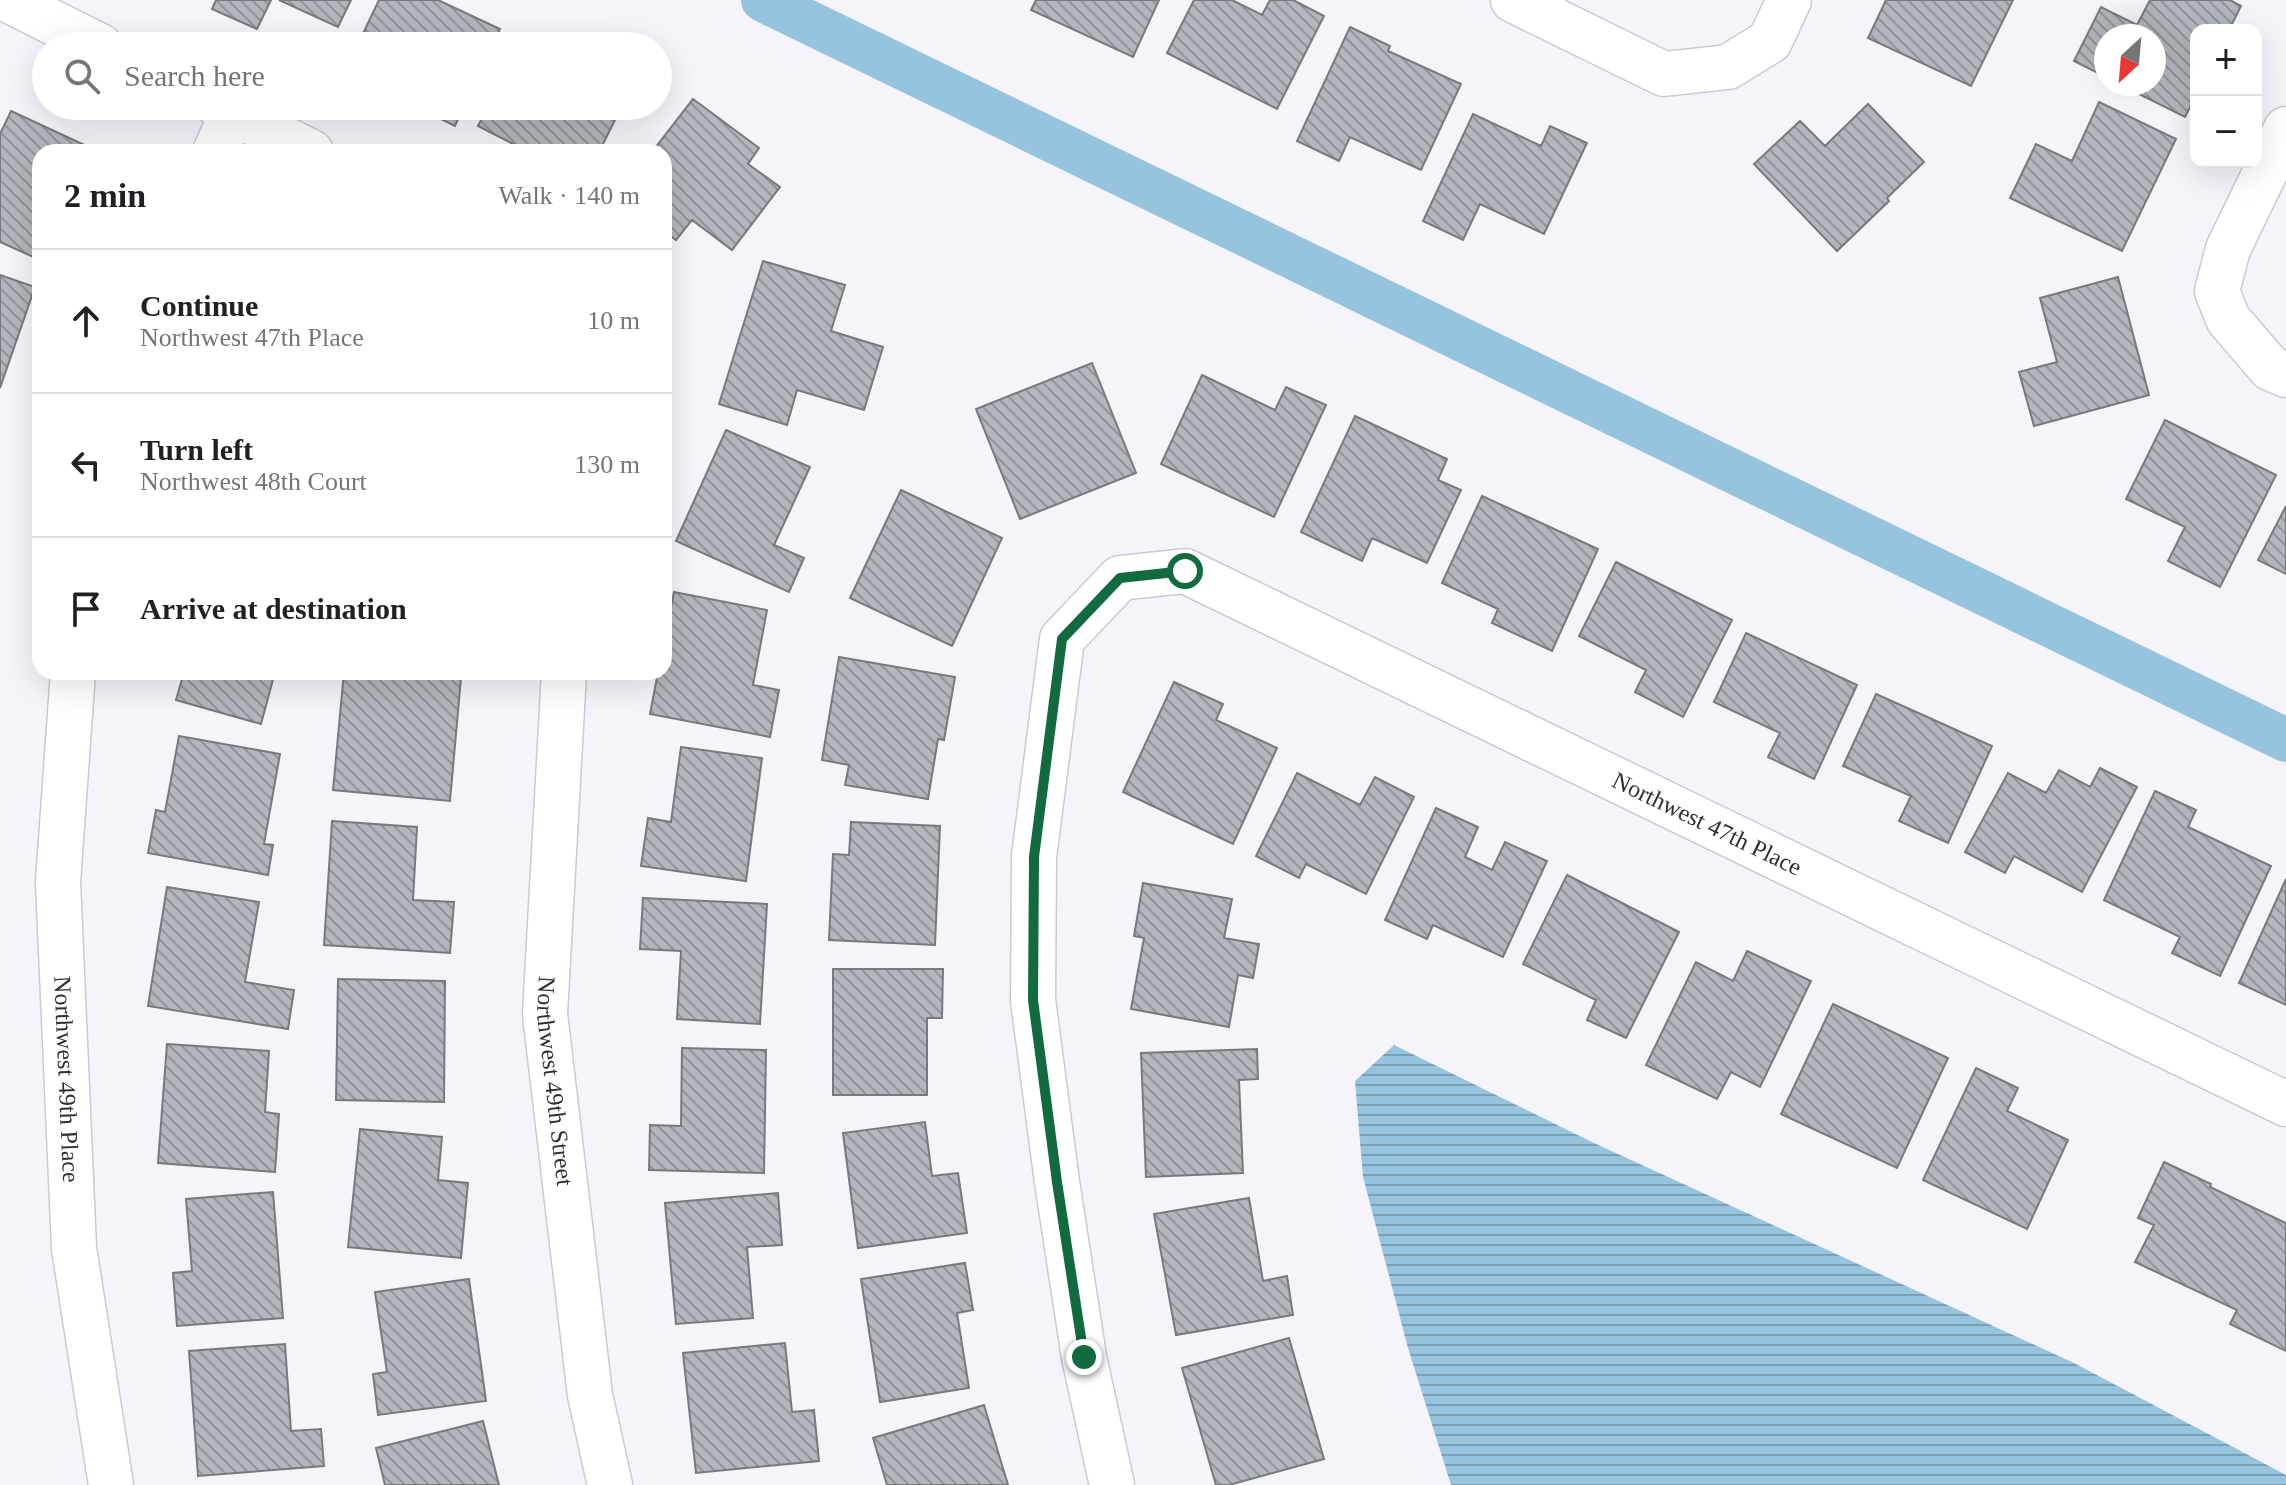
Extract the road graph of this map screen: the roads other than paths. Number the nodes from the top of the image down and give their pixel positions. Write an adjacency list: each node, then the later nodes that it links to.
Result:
1 (8, 0): 4 (street)
2 (1513, 0): 3 (street)
3 (1789, 0)
4 (72, 32)
5 (223, 120): 8 (street)
6 (248, 120): 9 (street)
7 (2286, 129): 10 (street)
8 (217, 144)
9 (295, 144)
10 (2286, 375)
11 (72, 680): 14 (street, Northwest 49th Place)
12 (564, 680): 15 (street, Northwest 49th Street)
13 (2286, 1104): 16 (street, Northwest 47th Place)
14 (111, 1485)
15 (610, 1485)
16 (1112, 1485)

